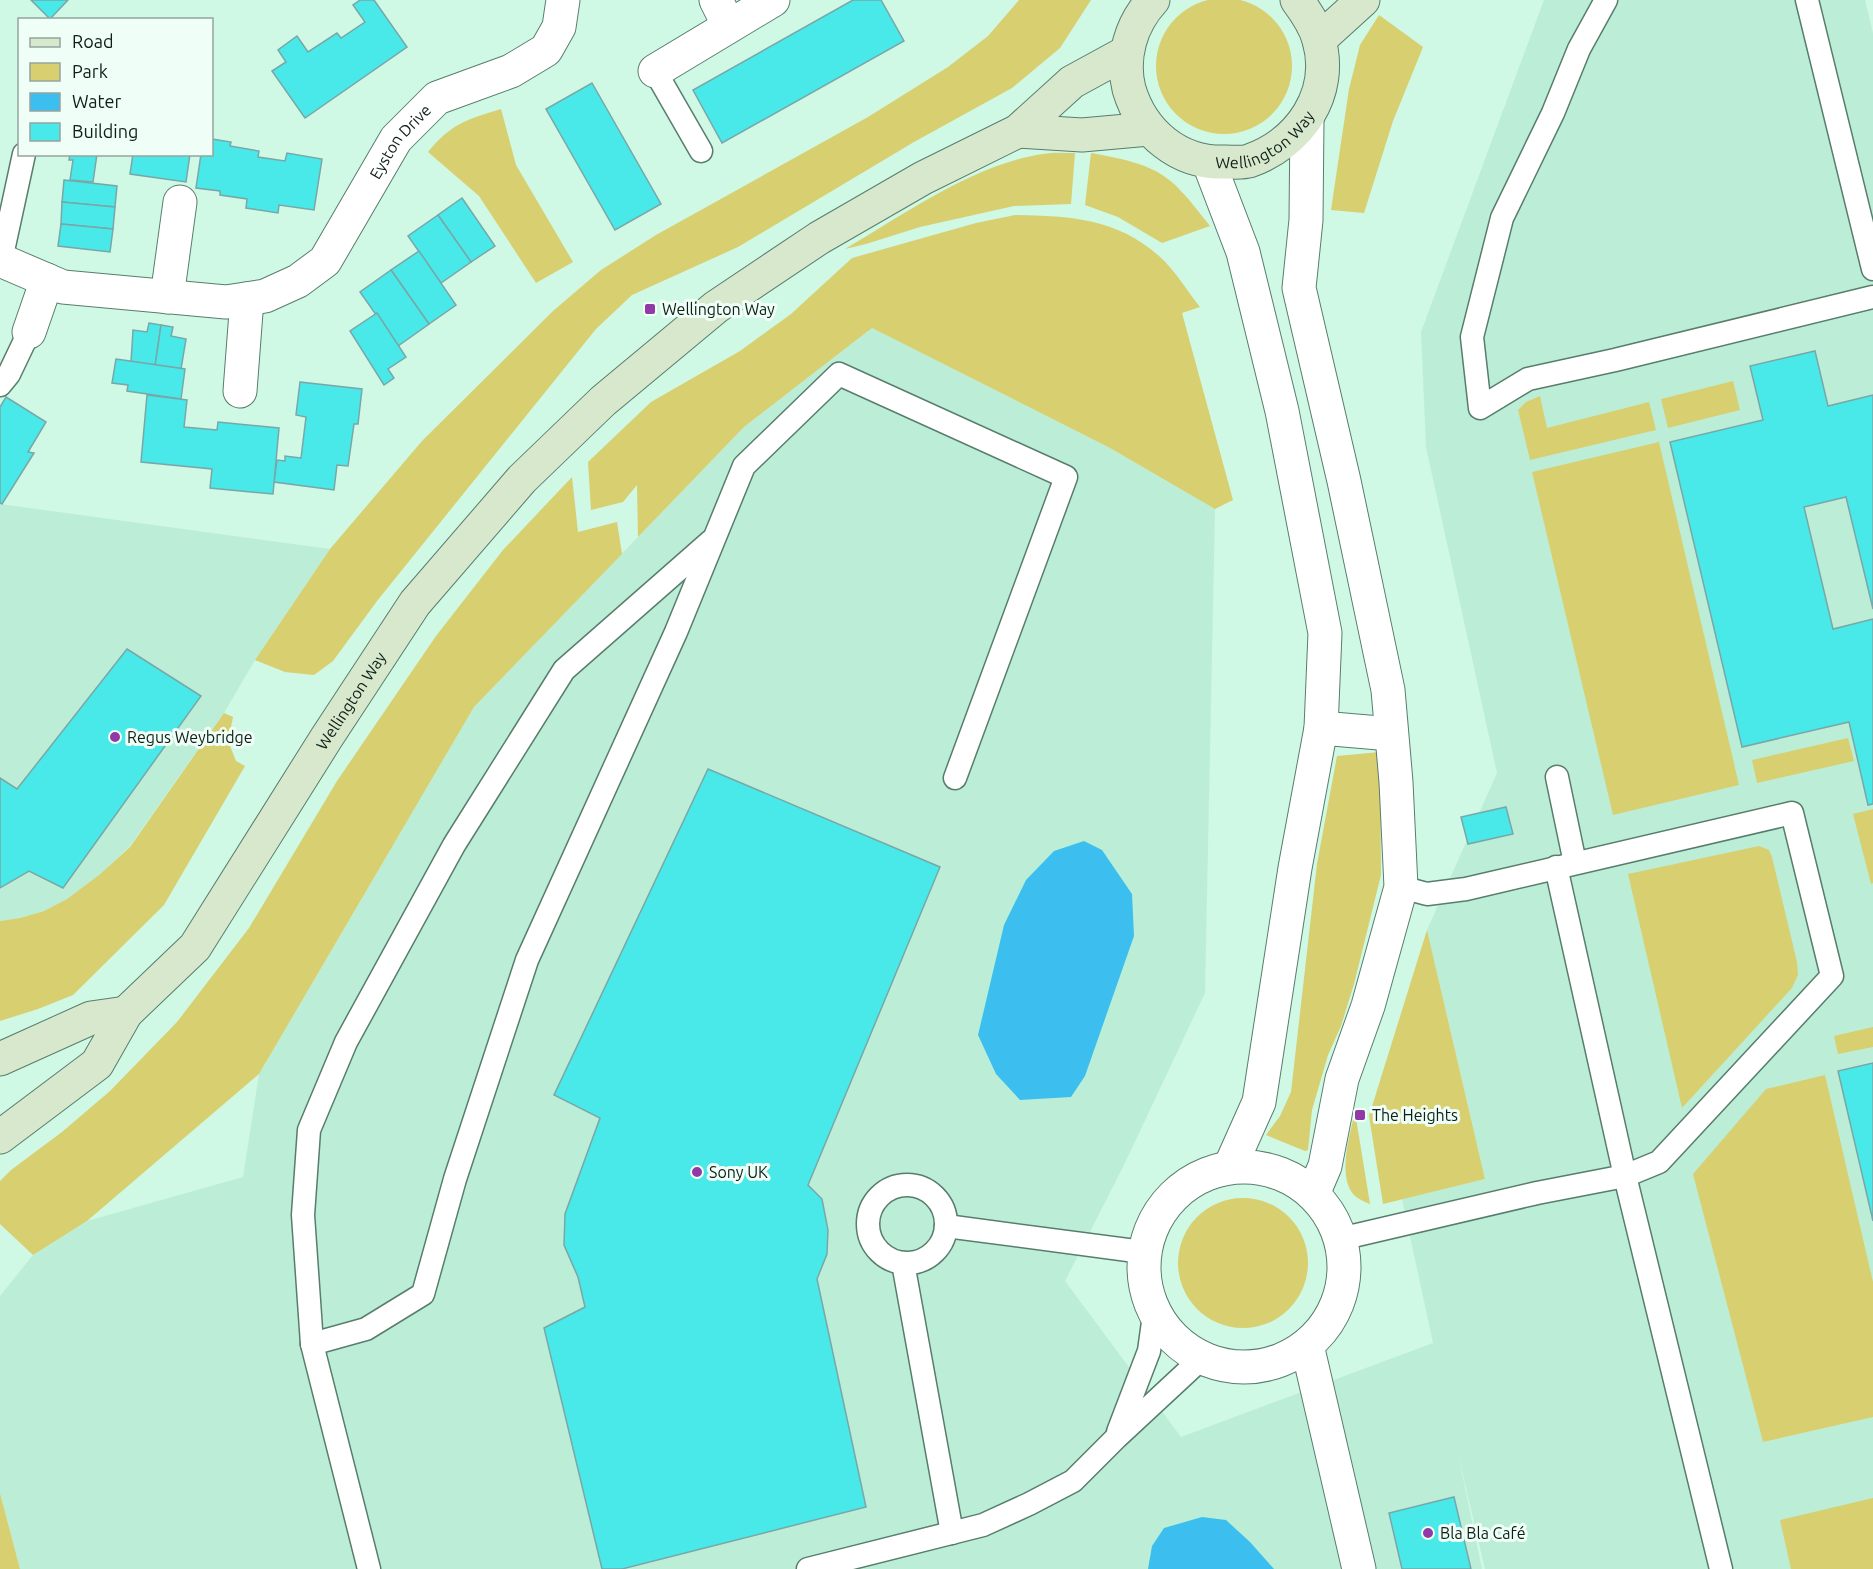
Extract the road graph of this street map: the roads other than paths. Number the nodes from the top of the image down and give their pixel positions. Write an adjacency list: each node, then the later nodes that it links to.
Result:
1 (563, 0): 24 (street, Eyston Drive)
2 (773, 0): 8 (street)
3 (1153, 0): 10 (street, Wellington Way)
4 (1297, 0): 9 (street, Wellington Way)
5 (1364, 0): 9 (street)
6 (1605, 0): 23 (lane)
7 (1807, 0): 20 (lane)
8 (722, 13): 11 (street)
9 (1319, 40): 12 (street, Wellington Way)
10 (1127, 52): 13 (street, Wellington Way); 14 (street, Wellington Way)
11 (656, 70): 15 (lane)
12 (1307, 118): 17 (street, Wellington Way); 30 (street)
13 (1149, 129): 14 (street, Wellington Way); 17 (street, Wellington Way)
14 (1018, 131): 35 (street, Wellington Way)
15 (701, 151)
16 (24, 156): 19 (lane)
17 (1209, 163): 29 (street)
18 (180, 202): 22 (street)
19 (0, 260): 21 (street, Eyston Drive)
20 (1873, 269)
21 (48, 280): 22 (street, Eyston Drive); 25 (street)
22 (167, 297): 24 (street, Eyston Drive)
23 (1873, 297)
24 (247, 299): 27 (street)
25 (29, 332): 26 (lane)
26 (0, 385)
27 (240, 391)
28 (715, 537): 32 (lane); 46 (lane); 46 (lane)
29 (1321, 728): 30 (street); 38 (street)
30 (1391, 734): 34 (street)
31 (1557, 777): 33 (lane)
32 (955, 778)
33 (1566, 865): 34 (lane); 39 (lane); 39 (lane)
34 (1401, 887): 40 (street)
35 (126, 1013): 36 (street); 37 (street, Wellington Way)
36 (0, 1059)
37 (0, 1137)
38 (1230, 1167): 40 (street); 43 (street)
39 (1625, 1176): 42 (lane); 54 (lane)
40 (1313, 1194): 42 (street)
41 (946, 1226): 43 (lane); 44 (lane); 44 (lane)
42 (1340, 1239): 47 (street)
43 (1143, 1252): 45 (street)
44 (903, 1263): 50 (lane)
45 (1154, 1315): 48 (street); 49 (lane)
46 (312, 1344): 51 (lane)
47 (1307, 1345): 48 (street); 53 (street)
48 (1201, 1359): 49 (lane)
49 (1117, 1437): 50 (lane)
50 (952, 1533): 52 (lane)
51 (369, 1569)
52 (808, 1569)
53 (1359, 1569)
54 (1721, 1569)

